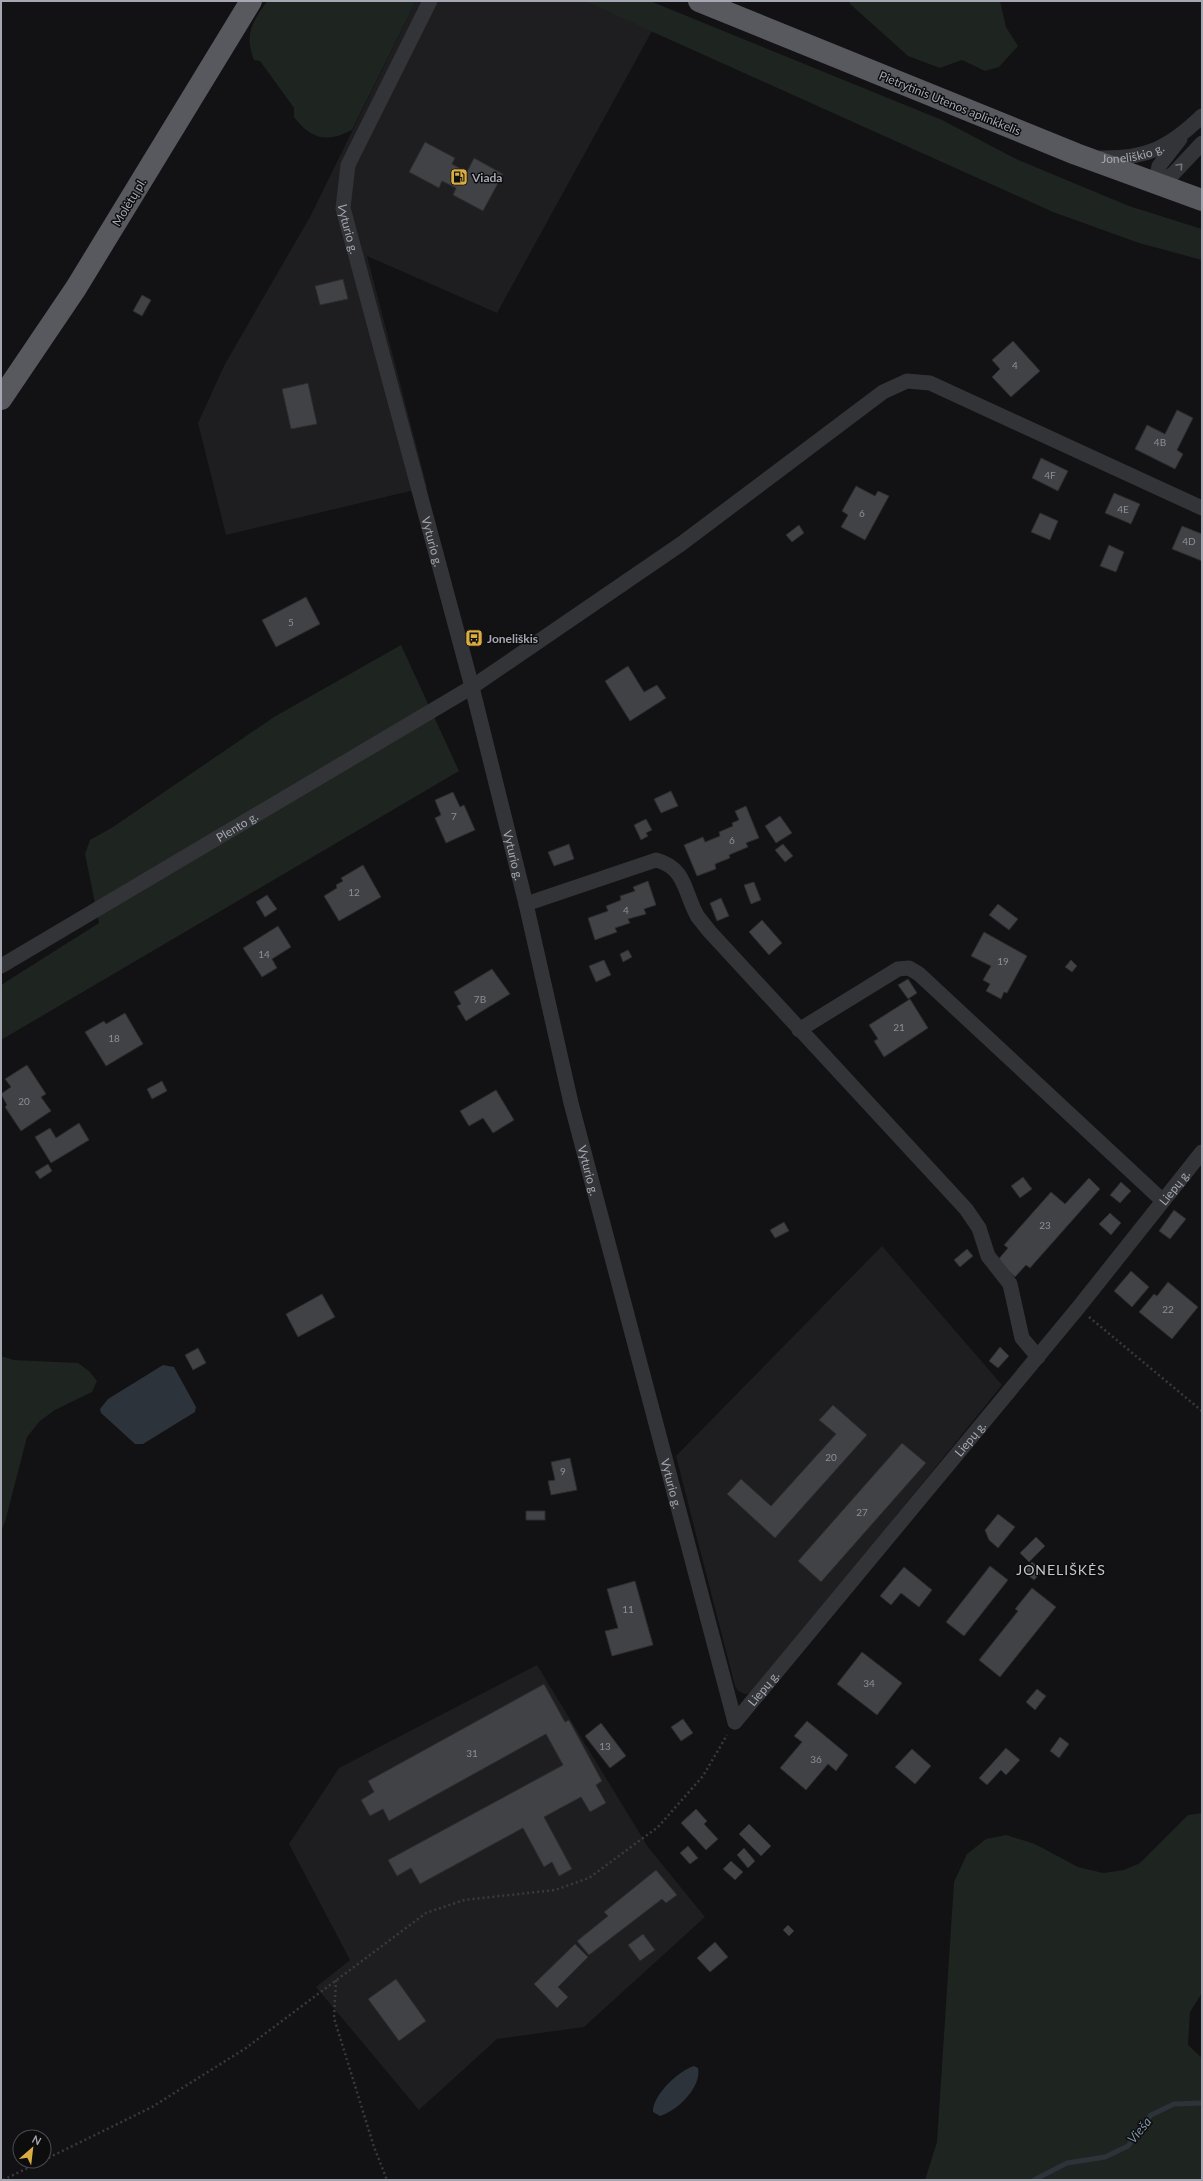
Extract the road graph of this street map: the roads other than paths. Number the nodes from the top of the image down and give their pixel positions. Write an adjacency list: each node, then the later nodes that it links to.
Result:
1 (251, 1): 12 (highway, Molėtų pl.)
2 (430, 1): 14 (street, Vyturio g.)
3 (699, 1): 7 (highway, Pietrytinis Utenos aplinkkelis)
4 (1202, 116): 5 (street, Joneliškio g.)
5 (1184, 134): 7 (street, Joneliškio g.); 10 (street, Joneliškio g.)
6 (1202, 143): 10 (street, one-way to 6)
7 (1076, 154): 10 (highway, Pietrytinis Utenos aplinkkelis)
8 (1202, 156): 9 (street)
9 (1202, 161)
10 (1156, 185): 11 (highway, Pietrytinis Utenos aplinkkelis)
11 (1202, 200)
12 (1, 399)
13 (1202, 508): 14 (street, Plento g.)
14 (472, 687): 15 (street, Vyturio g.); 16 (street, Plento g.)
15 (526, 904): 17 (street); 21 (street, Vyturio g.)
16 (1, 966)
17 (799, 1030): 19 (street); 20 (street)
18 (1202, 1152): 19 (street, Liepų g.)
19 (1163, 1201): 20 (street, Liepų g.)
20 (1038, 1357): 21 (street, Liepų g.)
21 (735, 1722)

